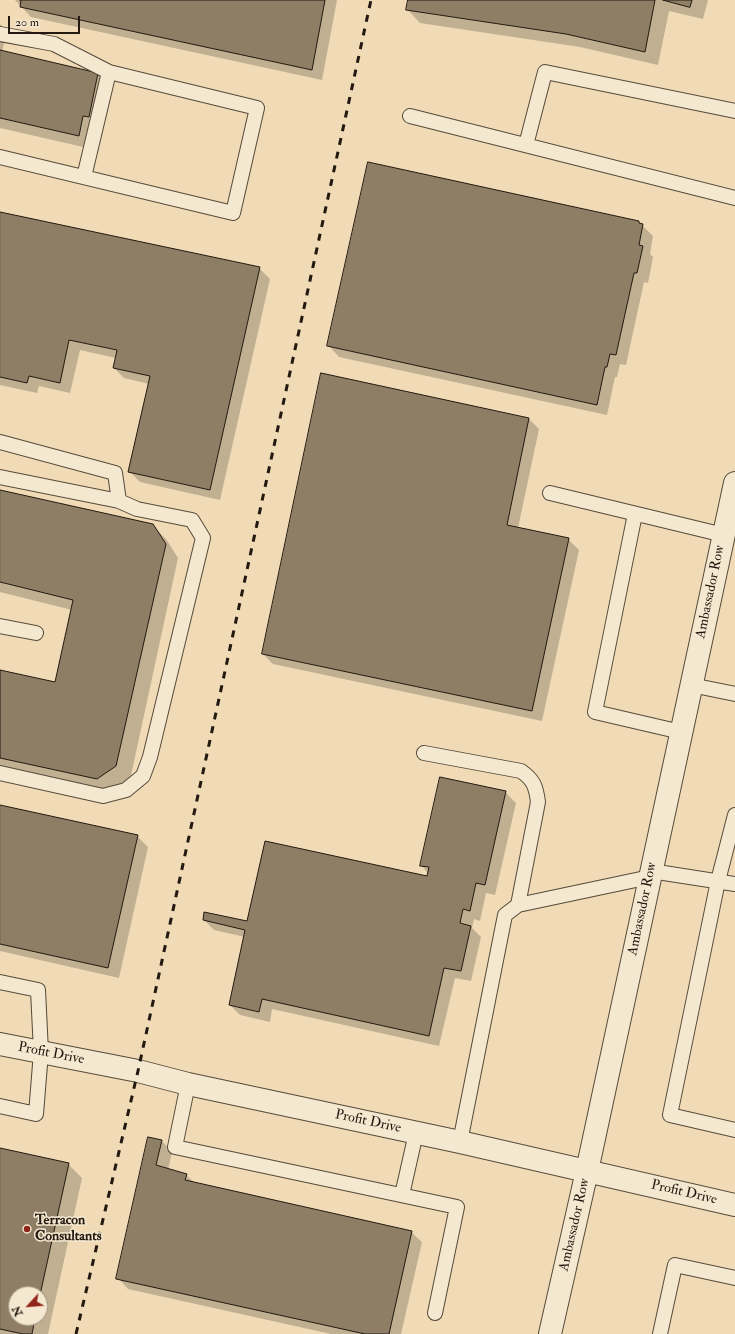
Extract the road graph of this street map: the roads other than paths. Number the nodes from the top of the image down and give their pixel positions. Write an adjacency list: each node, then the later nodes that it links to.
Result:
1 (0, 34): 2 (lane)
2 (109, 72): 7 (lane); 7 (lane)
3 (735, 111): 5 (lane)
4 (410, 116): 5 (lane)
5 (526, 145): 8 (lane)
6 (0, 157): 7 (lane)
7 (84, 178)
8 (735, 198)
9 (0, 442): 13 (lane)
10 (0, 477): 13 (lane)
11 (735, 483): 15 (street, Ambassador Row)
12 (550, 493): 14 (lane)
13 (119, 501): 22 (lane)
14 (635, 514): 15 (lane); 20 (lane)
15 (724, 535): 18 (street, Ambassador Row)
16 (0, 626): 17 (lane)
17 (36, 633)
18 (692, 685): 19 (lane); 20 (street, Ambassador Row)
19 (735, 694)
20 (681, 732): 24 (street, Ambassador Row)
21 (424, 753): 27 (lane)
22 (0, 773)
23 (735, 815): 25 (lane)
24 (650, 874): 25 (lane); 27 (lane); 36 (street, Ambassador Row)
25 (718, 882): 26 (lane); 33 (lane)
26 (735, 884)
27 (518, 905): 35 (lane)
28 (0, 982): 30 (lane)
29 (0, 1044): 30 (street, Profit Drive)
30 (41, 1052): 31 (street, Profit Drive); 32 (lane)
31 (188, 1084): 34 (street, Profit Drive); 37 (lane)
32 (0, 1106)
33 (735, 1130)
34 (416, 1133): 35 (street, Profit Drive); 37 (lane)
35 (460, 1142): 36 (street, Profit Drive)
36 (587, 1171): 38 (street, Profit Drive); 41 (street, Ambassador Row)
37 (402, 1195): 40 (lane)
38 (735, 1205)
39 (735, 1278): 42 (lane)
40 (435, 1313)
41 (550, 1334)
42 (660, 1334)

